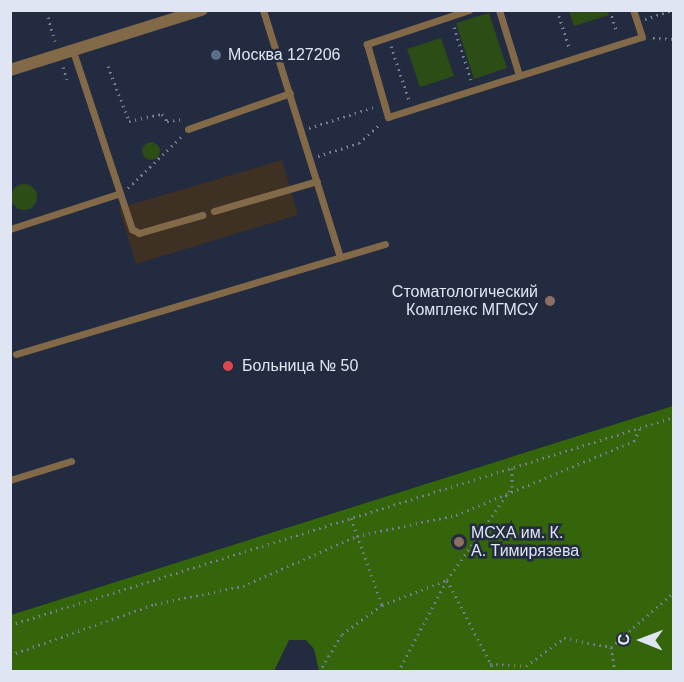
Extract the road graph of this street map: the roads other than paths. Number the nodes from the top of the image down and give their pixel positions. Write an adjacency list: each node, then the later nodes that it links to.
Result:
1 (202, 10): 6 (street)
2 (263, 10): 10 (lane)
3 (469, 10): 9 (lane)
4 (500, 10): 9 (lane)
5 (633, 10): 9 (lane)
6 (181, 14): 7 (street)
7 (73, 51): 8 (street); 13 (lane)
8 (10, 70)
9 (519, 75)
10 (290, 93): 11 (lane); 12 (lane)
11 (188, 129)
12 (317, 181): 14 (lane); 18 (lane)
13 (118, 194): 15 (lane); 16 (lane)
14 (214, 211)
15 (202, 215)
16 (10, 229)
17 (385, 244): 18 (lane)
18 (340, 257): 19 (lane)
19 (16, 354)
20 (71, 460): 21 (lane)
21 (10, 480)

